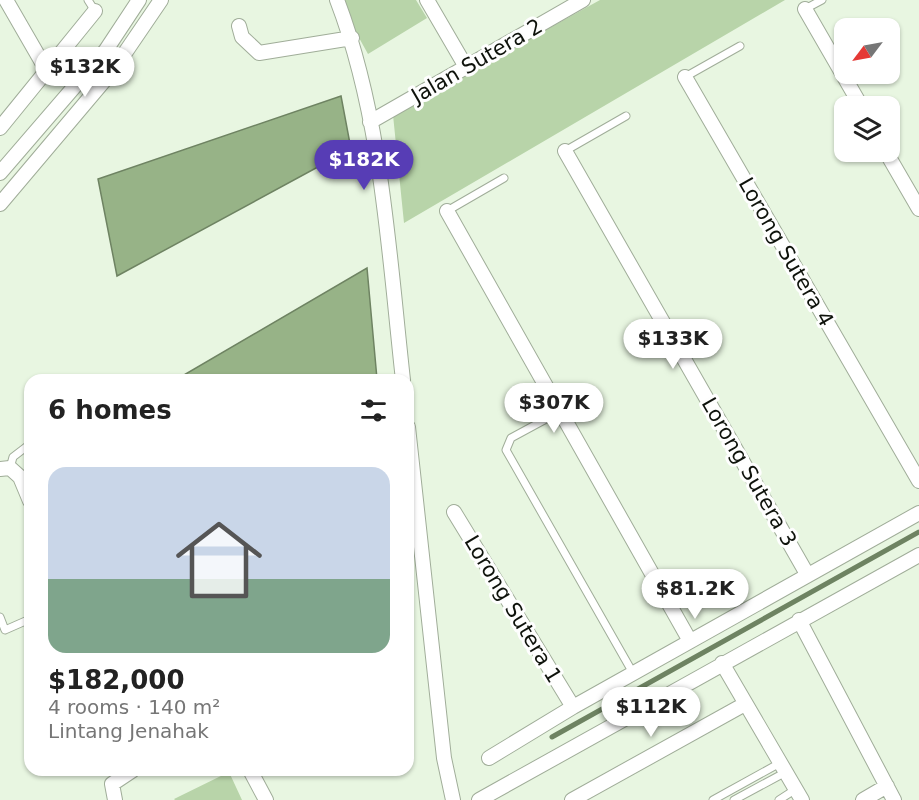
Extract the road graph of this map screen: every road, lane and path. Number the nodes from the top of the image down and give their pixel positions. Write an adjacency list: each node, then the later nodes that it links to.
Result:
1 (6, 0): 14 (street)
2 (139, 0): 22 (street)
3 (161, 0): 24 (street)
4 (337, 0): 11 (street)
5 (428, 0): 13 (street)
6 (583, 0): 13 (street, Jalan Sutera 2)
7 (822, 0): 9 (lane)
8 (91, 5): 14 (street)
9 (806, 9): 16 (street)
10 (239, 26): 11 (street)
11 (352, 38): 18 (street)
12 (740, 46): 15 (lane, Lorong Sutera 4)
13 (466, 67): 18 (street, Jalan Sutera 2)
14 (47, 71): 19 (street)
15 (685, 77): 31 (street, Lorong Sutera 4)
16 (855, 96)
17 (626, 116): 20 (lane)
18 (370, 122): 27 (street)
19 (1, 123)
20 (565, 151): 37 (street, Lorong Sutera 3)
21 (892, 162): 25 (street)
22 (0, 173)
23 (504, 178): 26 (lane)
24 (0, 204)
25 (919, 209)
26 (447, 211): 28 (street)
27 (402, 374)
28 (559, 412): 41 (street); 43 (lane)
29 (24, 449): 30 (lane)
30 (5, 469): 33 (street)
31 (919, 481)
32 (414, 483): 54 (street)
33 (24, 487)
34 (454, 512): 45 (street, Lorong Sutera 1)
35 (919, 513): 37 (street)
36 (919, 555): 39 (street)
37 (807, 574): 41 (street)
38 (0, 617): 40 (lane)
39 (800, 620): 42 (street); 50 (street)
40 (24, 622)
41 (690, 641): 43 (street)
42 (722, 663): 44 (street); 55 (street)
43 (633, 673): 45 (street)
44 (745, 704): 47 (street); 56 (street)
45 (573, 707): 46 (street)
46 (489, 758)
47 (783, 767): 51 (street); 57 (lane); 58 (lane)
48 (124, 776): 52 (street)
49 (253, 776): 53 (street)
50 (887, 786): 60 (street); 61 (street)
51 (799, 794): 59 (lane)
52 (115, 800)
53 (266, 800)
54 (453, 800)
55 (479, 800)
56 (572, 800)
57 (713, 800)
58 (734, 800)
59 (779, 800)
60 (863, 800)
61 (894, 800)

